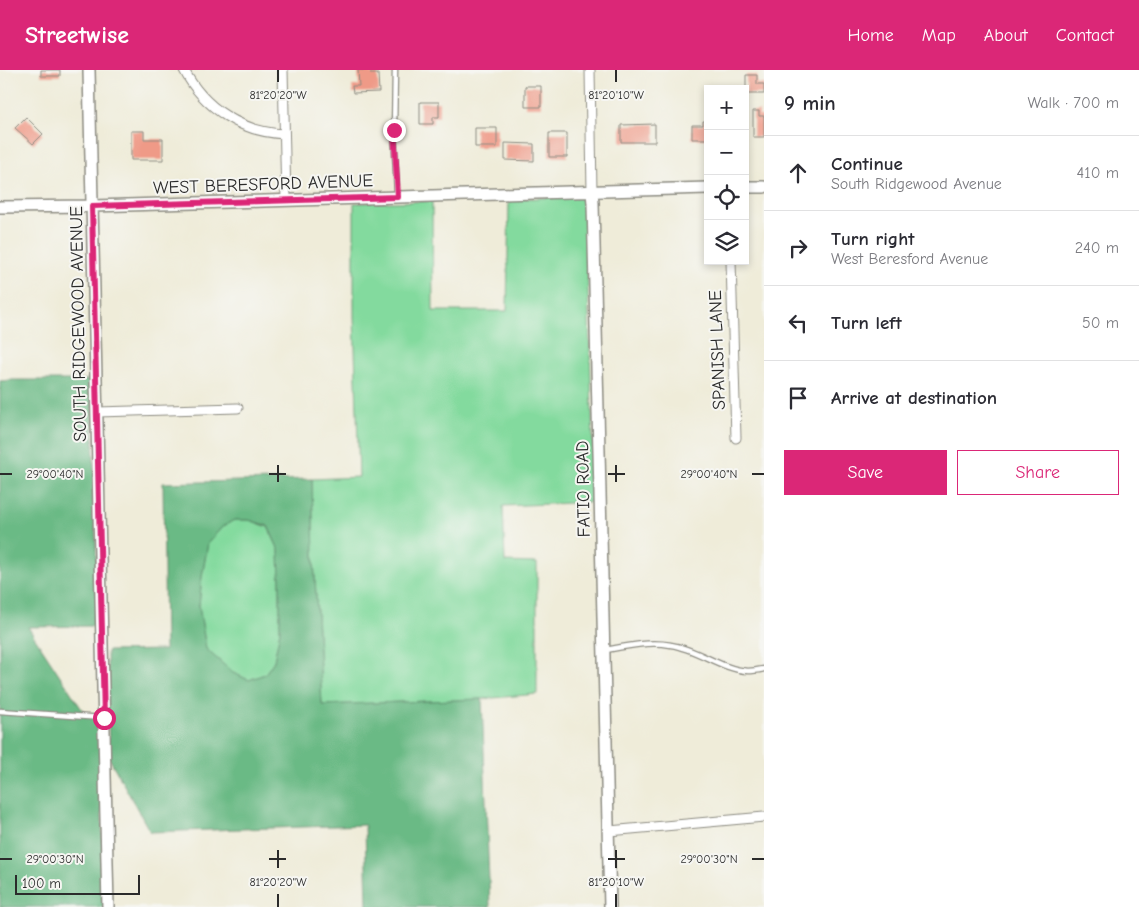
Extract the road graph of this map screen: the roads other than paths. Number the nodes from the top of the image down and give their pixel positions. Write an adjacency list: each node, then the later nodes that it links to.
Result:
1 (89, 70): 13 (street, SOUTH RIDGEWOOD AVENUE)
2 (184, 70): 6 (street)
3 (282, 70): 6 (street)
4 (395, 70): 11 (lane)
5 (590, 70): 10 (street, FATIO ROAD)
6 (284, 134): 12 (street)
7 (749, 187): 8 (street)
8 (764, 187)
9 (704, 188): 10 (street, WEST BERESFORD AVENUE)
10 (592, 192): 11 (street, WEST BERESFORD AVENUE); 19 (street, FATIO ROAD)
11 (398, 197): 12 (street, WEST BERESFORD AVENUE)
12 (286, 200): 13 (street, WEST BERESFORD AVENUE)
13 (92, 206): 14 (street, WEST BERESFORD AVENUE); 17 (street, SOUTH RIDGEWOOD AVENUE)
14 (0, 207)
15 (731, 265): 18 (street, SPANISH LANE)
16 (238, 408): 17 (street)
17 (97, 412): 22 (street, SOUTH RIDGEWOOD AVENUE)
18 (736, 438)
19 (604, 650): 20 (lane); 24 (street, FATIO ROAD)
20 (764, 669)
21 (0, 711): 22 (lane)
22 (104, 718): 25 (street, SOUTH RIDGEWOOD AVENUE)
23 (764, 817): 24 (street)
24 (609, 831): 26 (street, FATIO ROAD)
25 (108, 907)
26 (610, 907)

